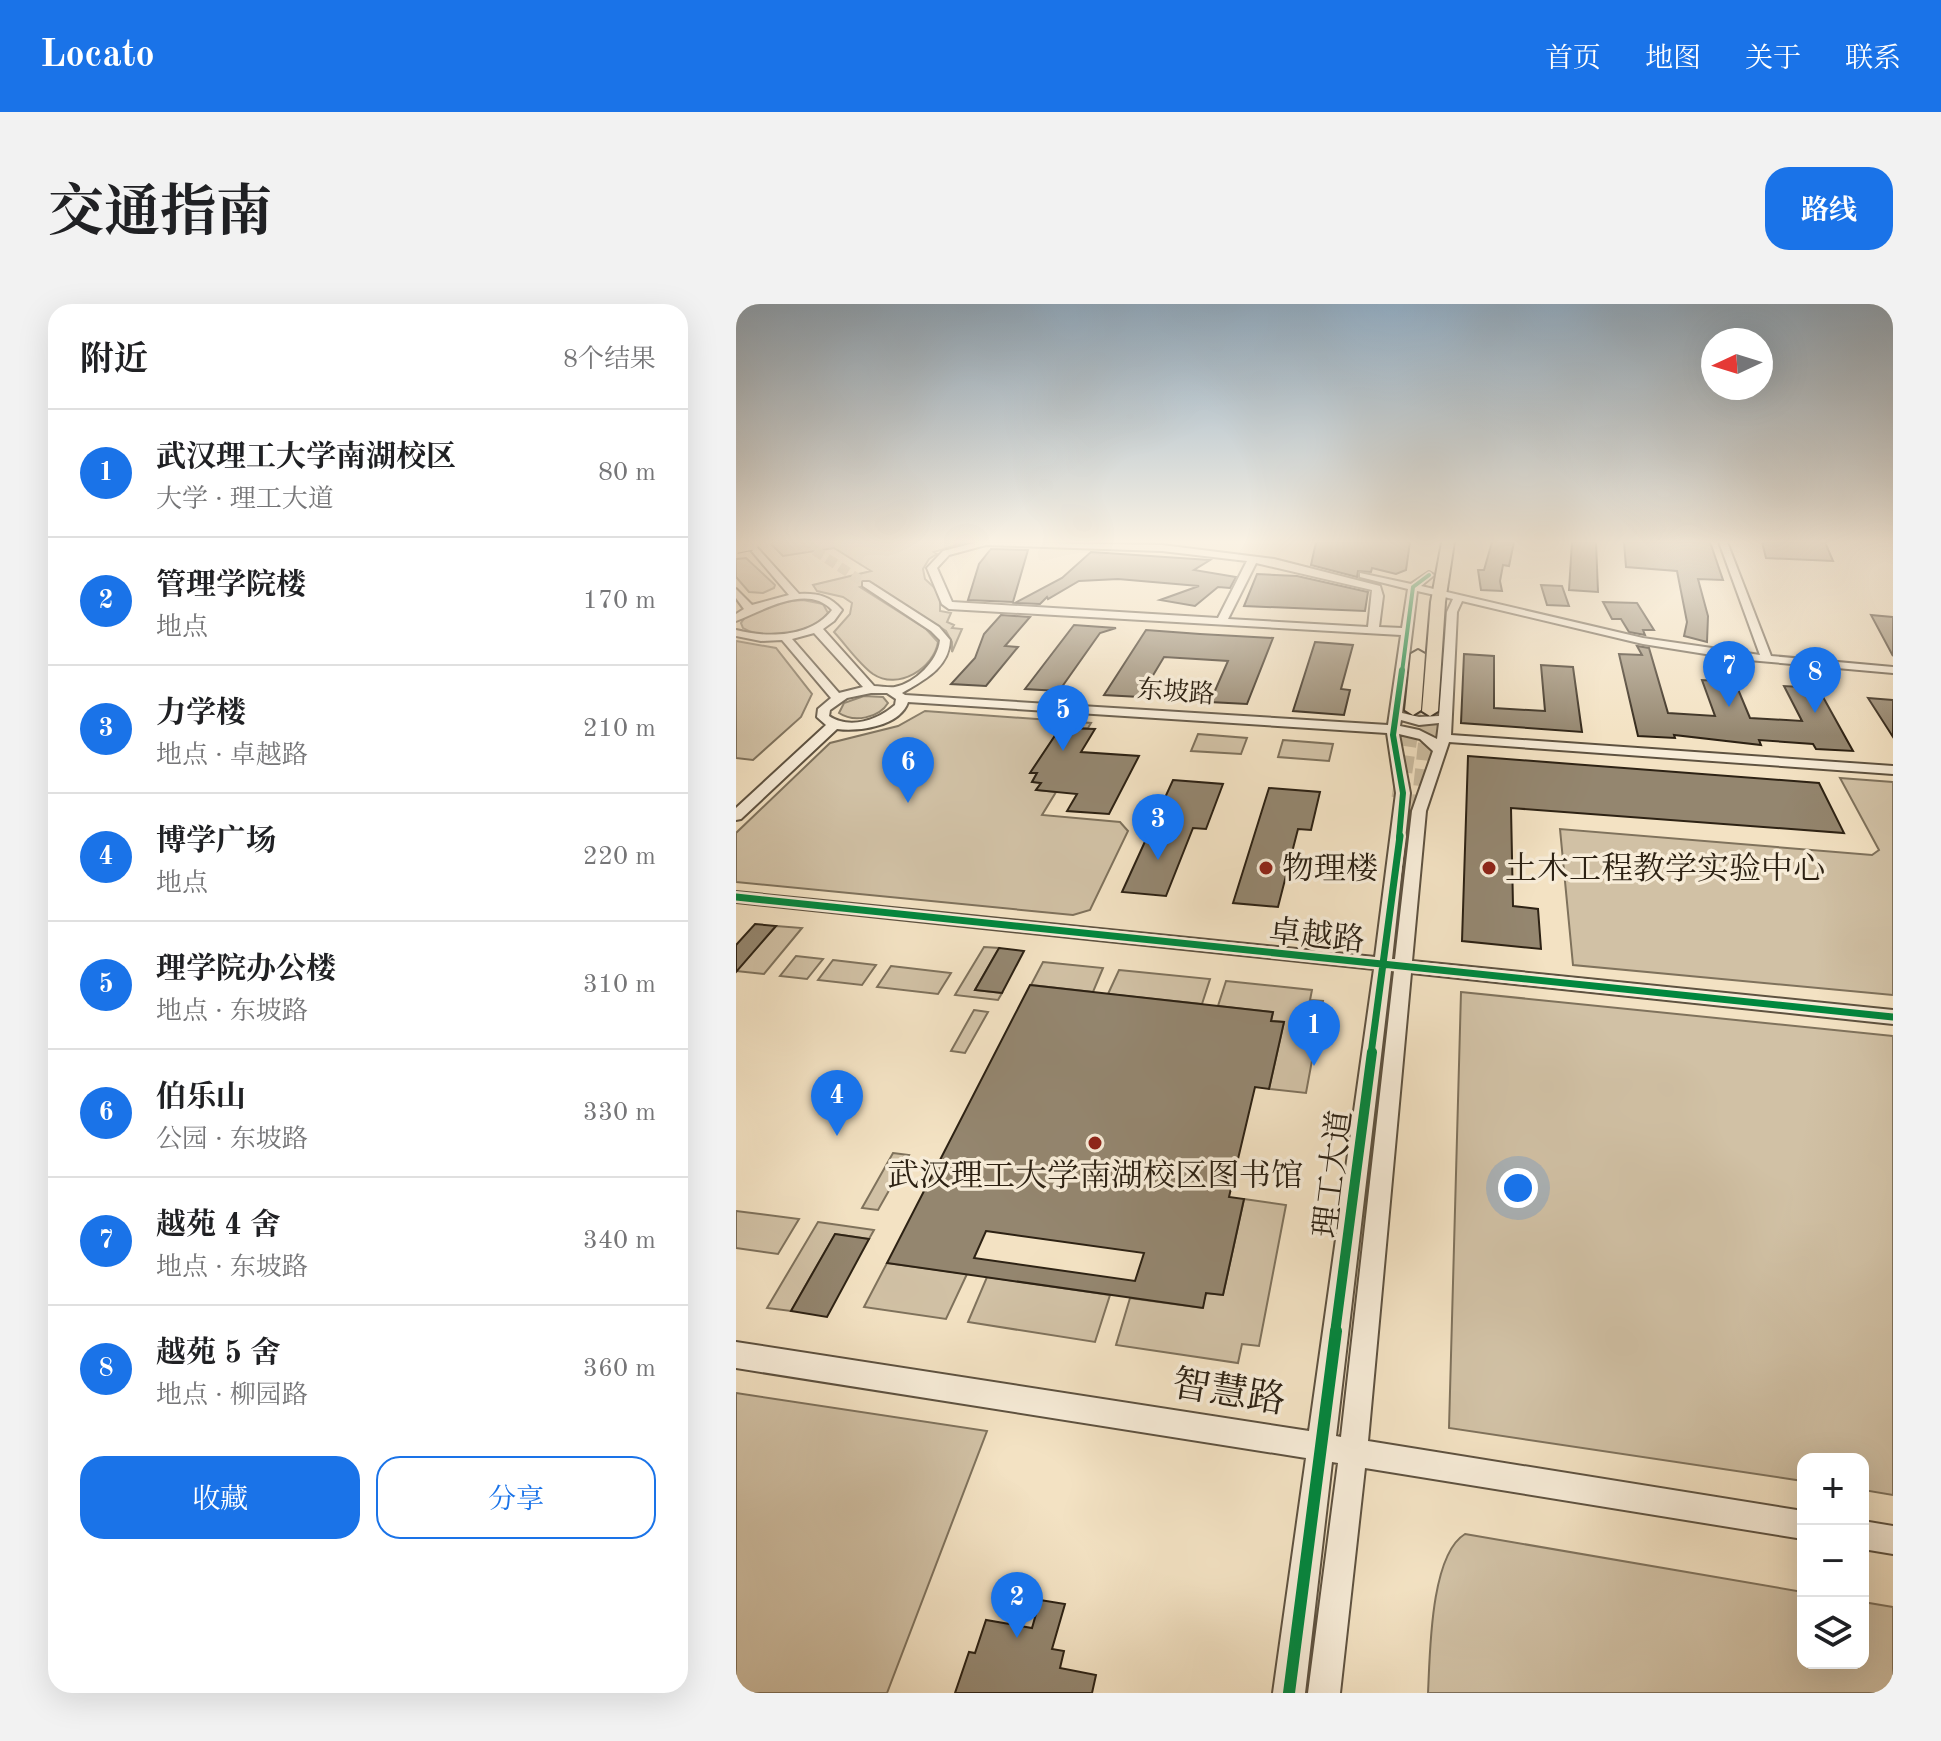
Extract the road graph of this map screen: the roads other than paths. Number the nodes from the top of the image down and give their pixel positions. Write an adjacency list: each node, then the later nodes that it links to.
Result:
1 (759, 607): 13 (street)
2 (835, 607): 16 (street)
3 (901, 607): 24 (street)
4 (953, 607): 15 (street)
5 (1228, 607): 15 (street)
6 (1376, 607): 17 (street)
7 (1418, 607): 18 (street, 理工大道)
8 (1423, 607): 28 (main road)
9 (1427, 607): 26 (main road)
10 (1454, 607): 27 (street, 理工大道)
11 (1500, 607): 21 (street)
12 (1747, 607): 21 (street)
13 (750, 609): 14 (street)
14 (736, 618)
15 (1221, 622): 17 (street)
16 (816, 628): 20 (street); 23 (street)
17 (1373, 630): 18 (street)
18 (1408, 632): 28 (street, 理工大道)
19 (736, 633): 20 (street)
20 (784, 636): 25 (street)
21 (1767, 659): 22 (street)
22 (1893, 670)
23 (871, 689): 24 (street, 东坡路); 25 (street)
24 (900, 697): 28 (street, 东坡路); 29 (street)
25 (837, 698): 29 (street)
26 (1430, 711)
27 (1445, 719): 28 (street); 30 (street, 理工大道)
28 (1399, 723): 30 (street, 东坡路); 34 (street, 理工大道)
29 (835, 724): 32 (street)
30 (1441, 744): 31 (street, 东坡路); 34 (street, 理工大道)
31 (1893, 770)
32 (736, 816)
33 (736, 897): 34 (street, 卓越路)
34 (1392, 967): 35 (street, 卓越路); 37 (street, 理工大道); 38 (street, 理工大道)
35 (1893, 1017)
36 (736, 1355): 37 (street, 智慧路)
37 (1322, 1447): 38 (street, 智慧路); 42 (street, 理工大道)
38 (1353, 1453): 39 (street, 智慧路); 43 (street, 理工大道)
39 (1797, 1524)
40 (1869, 1536): 41 (street)
41 (1893, 1540)
42 (1289, 1693)
43 (1324, 1693)

